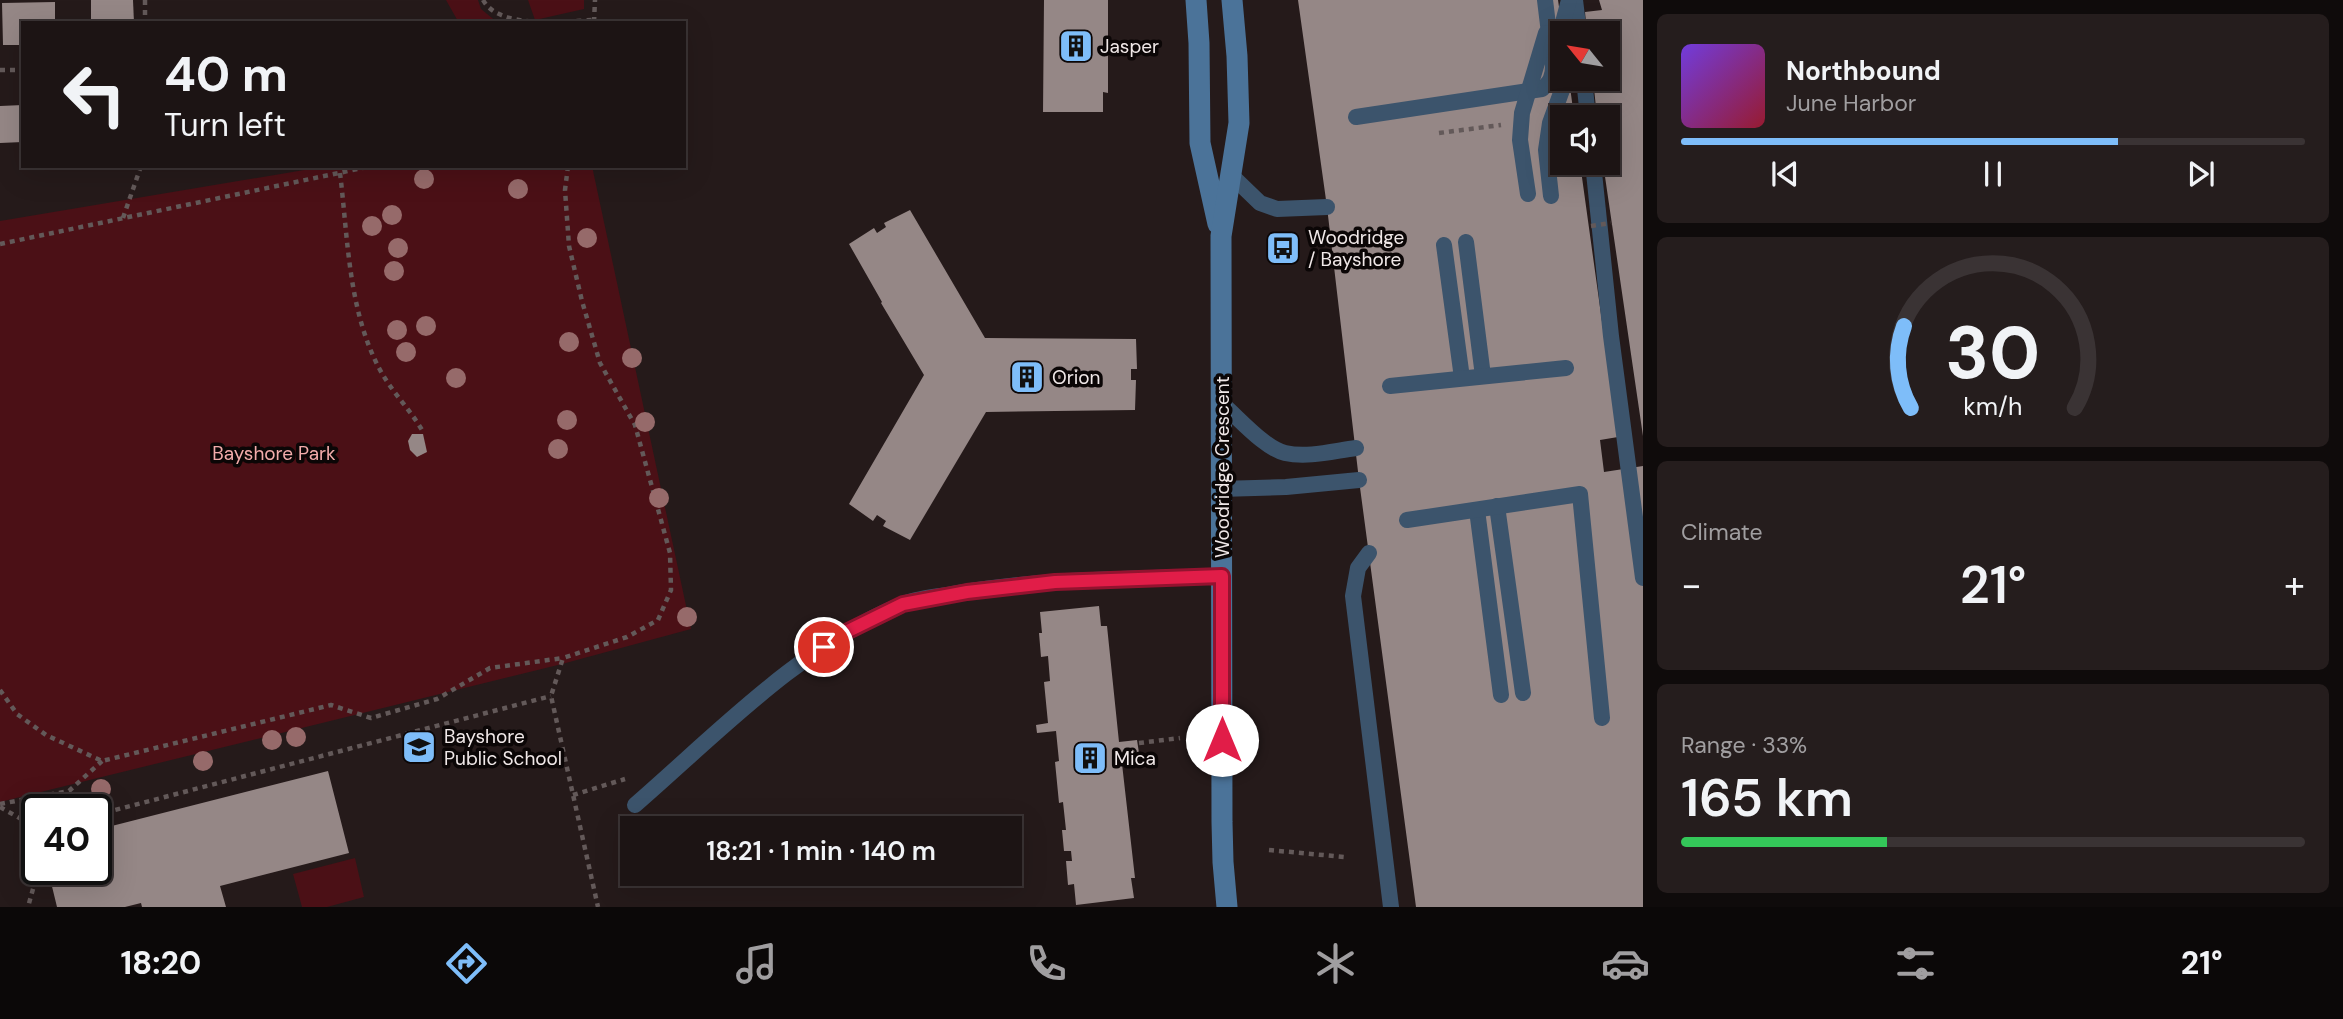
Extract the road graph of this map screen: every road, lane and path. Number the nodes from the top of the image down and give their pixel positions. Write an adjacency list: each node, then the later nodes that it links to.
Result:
1 (145, 0): 10 (path)
2 (483, 0): 11 (path)
3 (595, 0): 12 (path)
4 (1196, 0): 33 (street, Woodridge Crescent)
5 (1232, 0): 25 (street, Woodridge Crescent)
6 (1545, 0): 18 (lane)
7 (1555, 0): 27 (lane)
8 (1569, 0): 13 (lane)
9 (1575, 0): 14 (lane)
10 (145, 21)
11 (529, 21)
12 (594, 21)
13 (1563, 21)
14 (1578, 21)
15 (0, 70): 16 (path)
16 (21, 70)
17 (1562, 91): 28 (lane)
18 (1356, 117)
19 (1511, 128): 20 (path)
20 (1439, 133)
21 (140, 168): 30 (path)
22 (363, 168): 24 (path)
23 (568, 168): 52 (path)
24 (341, 173): 30 (path); 42 (path)
25 (1231, 175): 29 (lane); 33 (street, Woodridge Crescent)
26 (1594, 175): 51 (lane)
27 (1528, 194)
28 (1551, 196)
29 (1327, 207)
30 (123, 218): 35 (path)
31 (1611, 223): 32 (path, bridge)
32 (1591, 226)
33 (1221, 236): 41 (street, Woodridge Crescent)
34 (1466, 242): 38 (lane)
35 (0, 244)
36 (1444, 244): 39 (lane)
37 (1566, 368): 38 (lane)
38 (1483, 376): 39 (lane)
39 (1462, 378): 40 (lane)
40 (1390, 386)
41 (1221, 403): 43 (lane); 45 (street, Woodridge Crescent)
42 (422, 430)
43 (1356, 448)
44 (1359, 480): 45 (lane)
45 (1220, 489): 50 (street, Woodridge Crescent)
46 (1497, 506): 47 (lane); 54 (lane); 57 (lane)
47 (1477, 510): 48 (lane); 55 (lane)
48 (1407, 520)
49 (1369, 553): 73 (lane)
50 (1222, 576): 63 (lane); 72 (street, Woodridge Crescent)
51 (1643, 578)
52 (563, 658): 56 (path); 60 (path)
53 (0, 690): 60 (path)
54 (1523, 694)
55 (1501, 695)
56 (551, 696): 62 (path); 65 (path)
57 (1602, 718)
58 (1180, 738): 59 (path)
59 (1139, 743)
60 (102, 761): 64 (path)
61 (625, 779): 62 (path)
62 (573, 794): 71 (path)
63 (635, 805)
64 (0, 806): 66 (path)
65 (112, 812)
66 (21, 819)
67 (1269, 850): 68 (path)
68 (1345, 857)
69 (34, 885): 70 (path)
70 (28, 907)
71 (598, 907)
72 (1227, 907)
73 (1391, 907)

